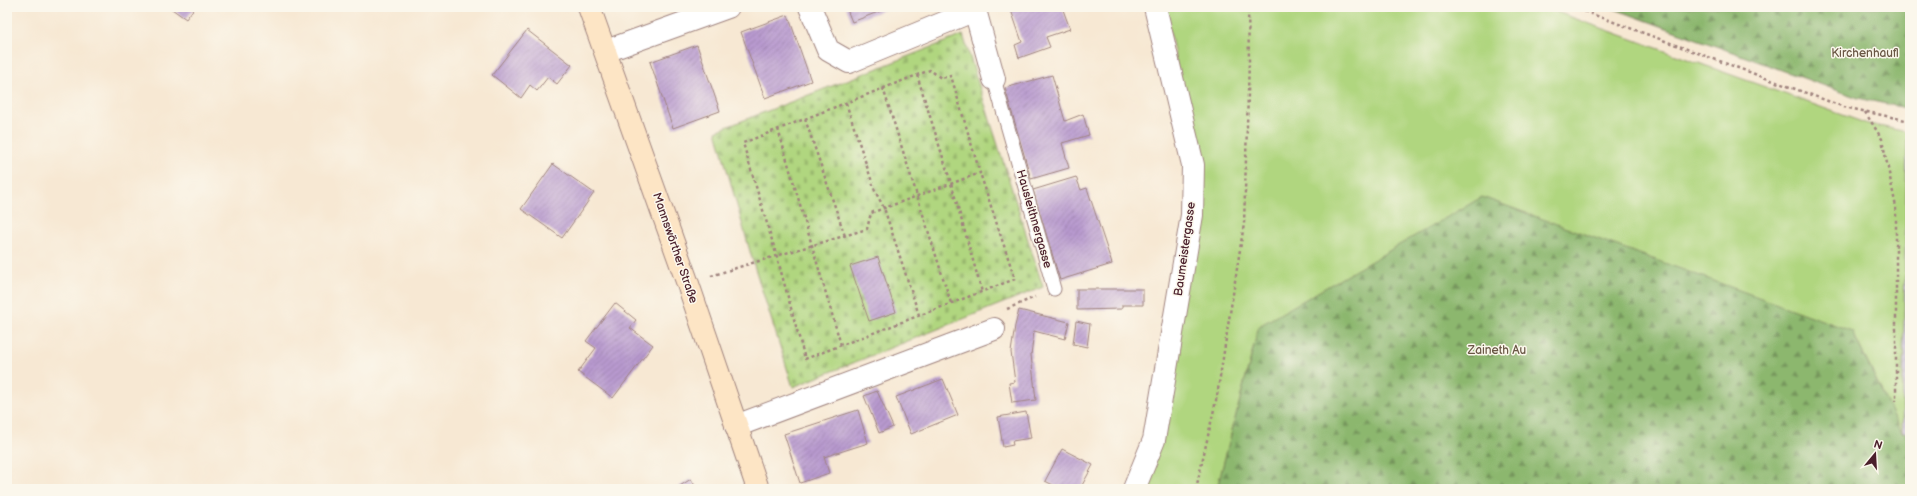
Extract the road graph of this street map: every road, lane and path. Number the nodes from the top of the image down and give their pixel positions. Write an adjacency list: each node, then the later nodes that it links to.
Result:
1 (589, 7): 7 (main road, Mannswörther Straße)
2 (728, 7): 7 (street)
3 (810, 7): 9 (street, Hausleithnergasse)
4 (1155, 7): 33 (street, Baumeistergasse)
5 (1248, 7): 34 (path)
6 (1573, 7): 12 (path)
7 (606, 52): 23 (main road, Mannswörther Straße)
8 (917, 75): 10 (path); 16 (path); 17 (path)
9 (994, 79): 24 (lane, Hausleithnergasse)
10 (883, 88): 11 (path); 18 (path)
11 (846, 103): 13 (path); 19 (path)
12 (1864, 112): 14 (path); 30 (path)
13 (805, 119): 15 (path); 20 (path)
14 (1910, 121)
15 (778, 129): 21 (path); 22 (path)
16 (980, 173): 17 (path); 25 (path)
17 (951, 183): 18 (path); 25 (path)
18 (918, 195): 19 (path); 26 (path)
19 (884, 208): 20 (path); 27 (path)
20 (845, 236): 21 (path)
21 (813, 246): 22 (path); 29 (path)
22 (777, 257): 23 (path); 29 (path)
23 (688, 284): 31 (main road, Mannswörther Straße)
24 (1054, 289): 28 (path)
25 (982, 292): 26 (path)
26 (952, 303): 27 (path)
27 (919, 315): 29 (path)
28 (994, 329): 31 (street)
29 (841, 345)
30 (1896, 401)
31 (736, 426): 32 (main road, Mannswörther Straße)
32 (758, 489)
33 (1134, 489)
34 (1196, 489)

